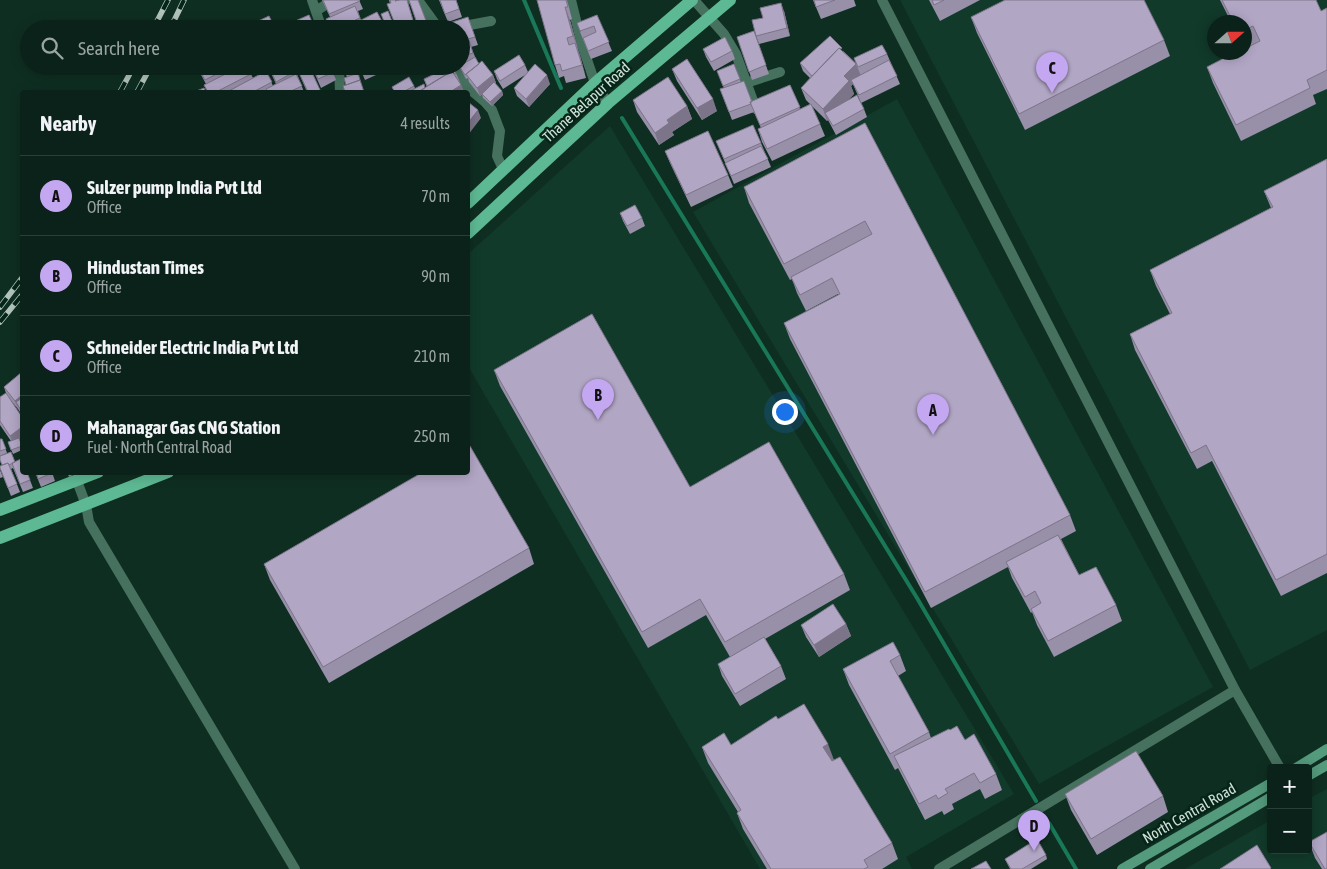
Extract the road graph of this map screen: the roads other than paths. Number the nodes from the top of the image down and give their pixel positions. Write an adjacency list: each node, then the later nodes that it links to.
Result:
1 (312, 0): 8 (street)
2 (333, 0): 8 (street)
3 (412, 0): 11 (street)
4 (571, 0): 17 (street)
5 (693, 0): 9 (street); 17 (main road, Thane Belapur Road)
6 (730, 0): 9 (main road, Thane Belapur Road)
7 (882, 0): 31 (street)
8 (316, 11): 10 (street)
9 (710, 17): 18 (street); 20 (main road, Thane Belapur Road)
10 (319, 20)
11 (432, 20)
12 (491, 20): 13 (street)
13 (470, 24)
14 (780, 72): 18 (street)
15 (339, 75): 19 (street)
16 (461, 75): 22 (street)
17 (595, 83): 20 (street); 22 (main road, Thane Belapur Road)
18 (746, 83): 21 (street)
19 (340, 90)
20 (608, 103): 24 (main road, Thane Belapur Road)
21 (756, 109)
22 (503, 169): 23 (main road, Thane Belapur Road)
23 (470, 200)
24 (470, 231)
25 (91, 475): 27 (main road)
26 (160, 475): 28 (main road)
27 (78, 481): 28 (street); 29 (main road)
28 (86, 504): 30 (main road); 39 (street)
29 (0, 510)
30 (0, 538)
31 (1235, 690): 33 (street); 40 (street)
32 (1327, 749): 34 (main road)
33 (1278, 764)
34 (1303, 764)
35 (1327, 765): 36 (main road)
36 (1312, 774)
37 (1267, 785): 41 (main road, North Central Road)
38 (1267, 799): 42 (main road, North Central Road)
39 (295, 869)
40 (940, 869)
41 (1122, 869)
42 (1150, 869)

